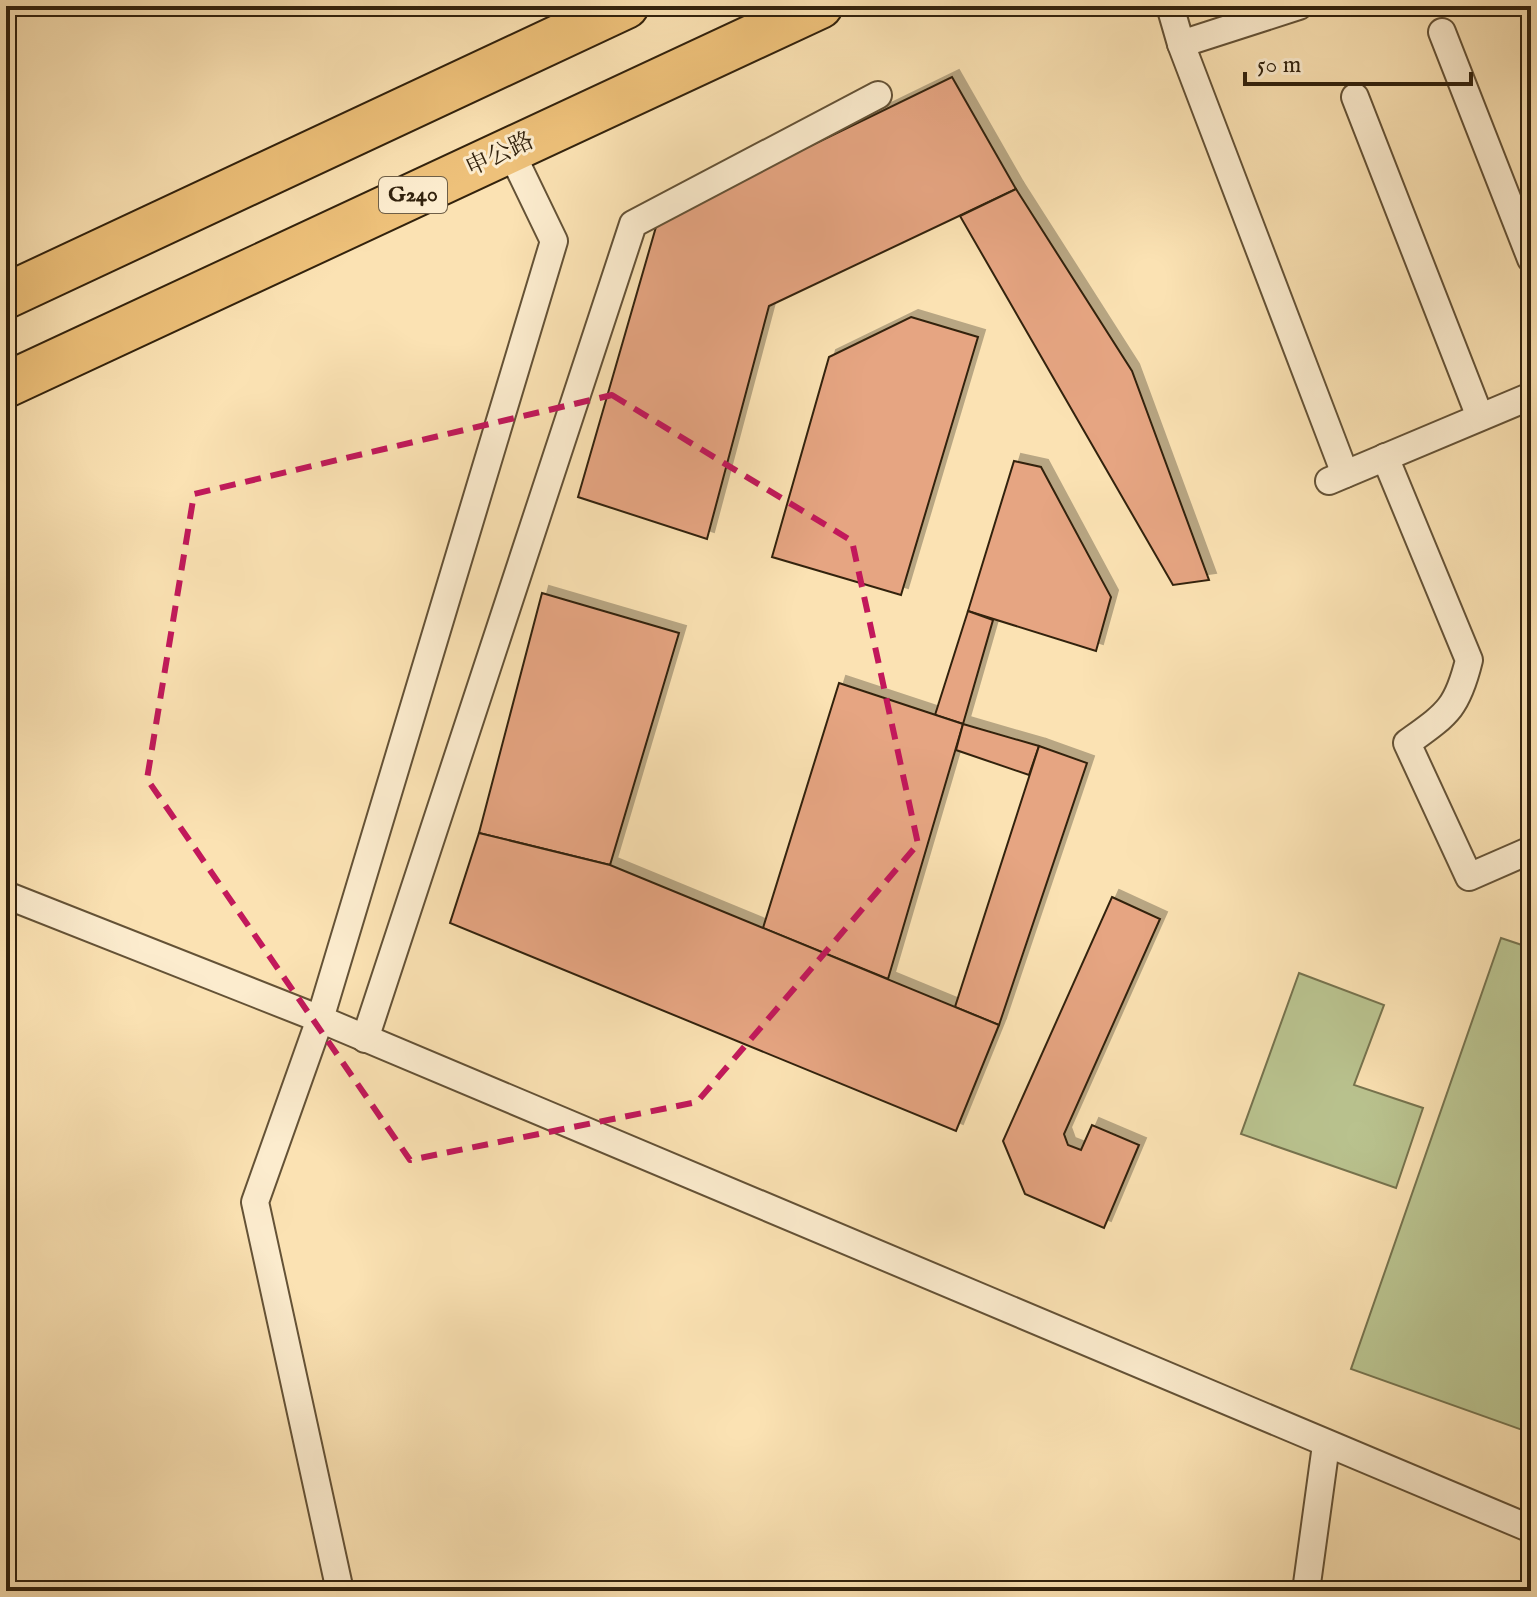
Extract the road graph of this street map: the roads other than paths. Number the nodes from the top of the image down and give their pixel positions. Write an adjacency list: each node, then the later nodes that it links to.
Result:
1 (626, 6): 11 (highway)
2 (820, 6): 9 (highway, 申公路 / G240)
3 (1170, 6): 6 (street)
4 (1299, 6): 6 (street)
5 (1442, 32): 10 (street)
6 (1181, 44): 15 (street)
7 (878, 95): 19 (street)
8 (1355, 97): 14 (street)
9 (510, 150): 12 (highway, 申公路 / G240); 18 (street)
10 (1531, 259)
11 (6, 296)
12 (6, 385)
13 (1531, 396): 14 (street)
14 (1480, 417): 15 (street)
15 (1385, 457): 16 (street)
16 (1531, 850)
17 (6, 895): 18 (street)
18 (320, 1019): 19 (street); 22 (street)
19 (365, 1039): 20 (street)
20 (1326, 1445): 21 (street); 23 (street)
21 (1531, 1529)
22 (340, 1591)
23 (1306, 1591)

